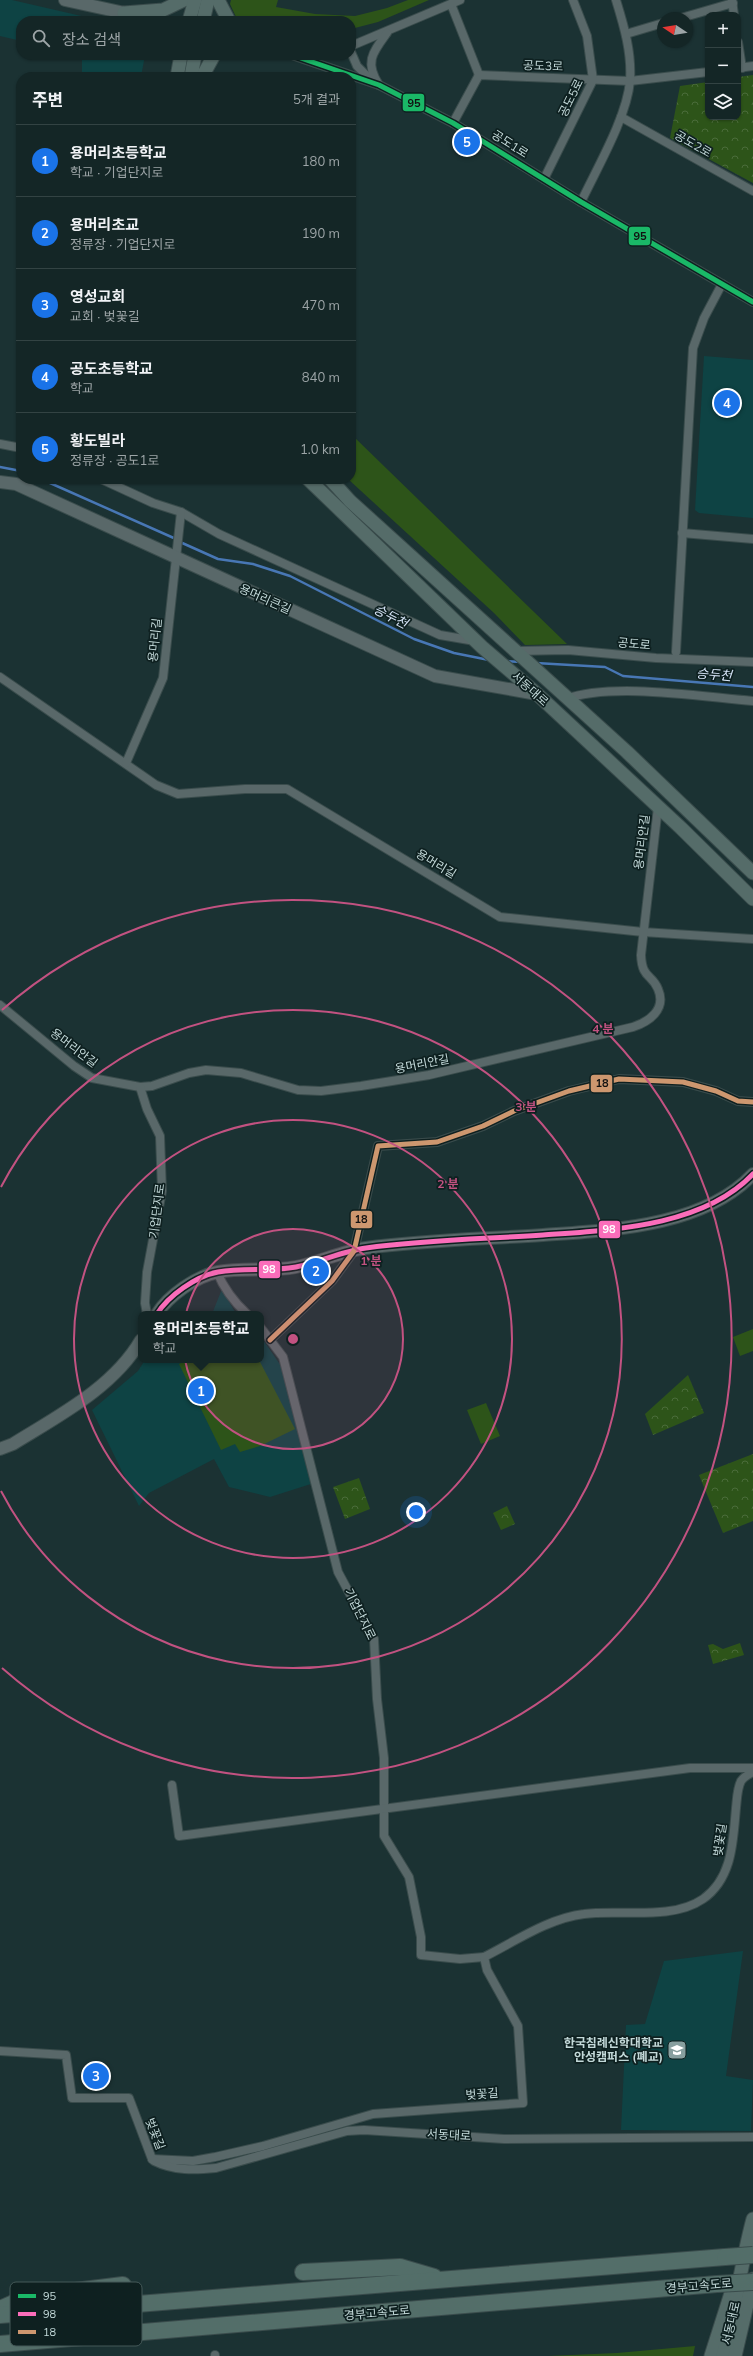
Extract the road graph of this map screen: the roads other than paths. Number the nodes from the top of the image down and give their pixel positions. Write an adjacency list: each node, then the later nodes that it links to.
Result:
1 (65, 0): 12 (street)
2 (184, 0): 12 (main road)
3 (195, 0): 16 (main road)
4 (208, 0): 17 (main road)
5 (218, 0): 18 (main road)
6 (460, 0): 10 (street)
7 (573, 0): 39 (street, 공도5로)
8 (616, 0): 21 (street)
9 (733, 2): 11 (street); 13 (street)
10 (451, 4): 20 (street); 37 (street)
11 (734, 12)
12 (124, 13): 14 (main road); 15 (street)
13 (693, 15)
14 (130, 16)
15 (138, 16)
16 (190, 16)
17 (204, 16)
18 (226, 16)
19 (657, 25): 21 (street)
20 (387, 32): 22 (street); 41 (street)
21 (626, 34): 40 (street)
22 (356, 44)
23 (174, 60): 31 (main road)
24 (180, 60): 32 (main road)
25 (194, 60): 33 (main road)
26 (211, 60): 34 (main road)
27 (306, 60): 35 (street, 공도1로)
28 (354, 60): 41 (street)
29 (753, 66): 30 (street)
30 (741, 68)
31 (175, 72)
32 (177, 72)
33 (192, 72)
34 (205, 72)
35 (341, 72)
36 (705, 72): 40 (street, 공도3로)
37 (479, 76): 39 (street, 공도3로); 43 (street)
38 (356, 77): 41 (street, 공도1로)
39 (593, 80): 40 (street, 공도3로); 44 (street, 공도5로)
40 (630, 81): 42 (street)
41 (379, 85): 43 (street, 공도1로)
42 (621, 117): 45 (street, 공도2로); 46 (street)
43 (452, 123): 44 (street, 공도1로)
44 (544, 179): 46 (street, 공도1로)
45 (753, 192)
46 (580, 202): 47 (street, 공도1로)
47 (722, 284): 48 (street, 공도1로); 56 (street)
48 (753, 302)
49 (0, 444): 50 (street)
50 (16, 447)
51 (0, 482): 58 (street, 용머리큰길)
52 (112, 484): 55 (street)
53 (313, 484): 59 (main road, 서동대로)
54 (335, 484): 61 (main road, 서동대로)
55 (180, 516): 58 (street, 용머리길); 59 (street)
56 (682, 533): 57 (street); 60 (street)
57 (753, 539)
58 (176, 552): 64 (street, 용머리큰길); 67 (street, 용머리길)
59 (479, 644): 64 (main road, 서동대로)
60 (676, 652)
61 (517, 654): 62 (street, 공도로); 65 (main road, 서동대로)
62 (753, 662)
63 (0, 677): 67 (street, 용머리길)
64 (532, 690): 68 (main road, 서동대로)
65 (562, 695): 66 (street); 69 (main road, 서동대로)
66 (753, 701)
67 (126, 763): 71 (street, 용머리길)
68 (658, 807): 70 (main road, 서동대로); 71 (street, 용머리안길)
69 (753, 872)
70 (753, 899)
71 (643, 932): 72 (street, 용머리길); 74 (street, 용머리안길)
72 (753, 939)
73 (0, 1005): 74 (street, 용머리안길)
74 (140, 1087): 79 (street, 기업단지로)
75 (753, 1102): 77 (street)
76 (753, 1174): 77 (street)
77 (354, 1251): 78 (street); 83 (street)
78 (217, 1272): 80 (street); 81 (street)
79 (146, 1311)
80 (159, 1311)
81 (244, 1311)
82 (264, 1332): 83 (street, 기업단지로)
83 (270, 1340): 89 (street, 기업단지로)
84 (138, 1344): 85 (street)
85 (0, 1448)
86 (753, 1768): 89 (street)
87 (753, 1772): 90 (street, 벚꽃길)
88 (172, 1785): 89 (street)
89 (383, 1809): 90 (street, 기업단지로)
90 (484, 1957): 93 (street, 벚꽃길)
91 (0, 2051): 93 (street, 벚꽃길)
92 (753, 2137): 93 (street, 서동대로)
93 (152, 2159)
94 (753, 2219): 96 (main road, 서동대로)
95 (753, 2255): 98 (highway, bridge)
96 (741, 2266): 109 (main road); 110 (main road, 서동대로)
97 (303, 2272): 98 (highway)
98 (445, 2280): 101 (highway)
99 (753, 2280): 106 (highway, 경부고속도로, bridge); 111 (main road, 서동대로)
100 (753, 2289): 112 (main road)
101 (142, 2304)
102 (10, 2305): 103 (highway)
103 (0, 2309)
104 (10, 2314): 105 (highway)
105 (0, 2315)
106 (142, 2332)
107 (10, 2343): 108 (highway, 경부고속도로, bridge)
108 (0, 2344)
109 (711, 2356)
110 (723, 2356)
111 (735, 2356)
112 (744, 2356)

